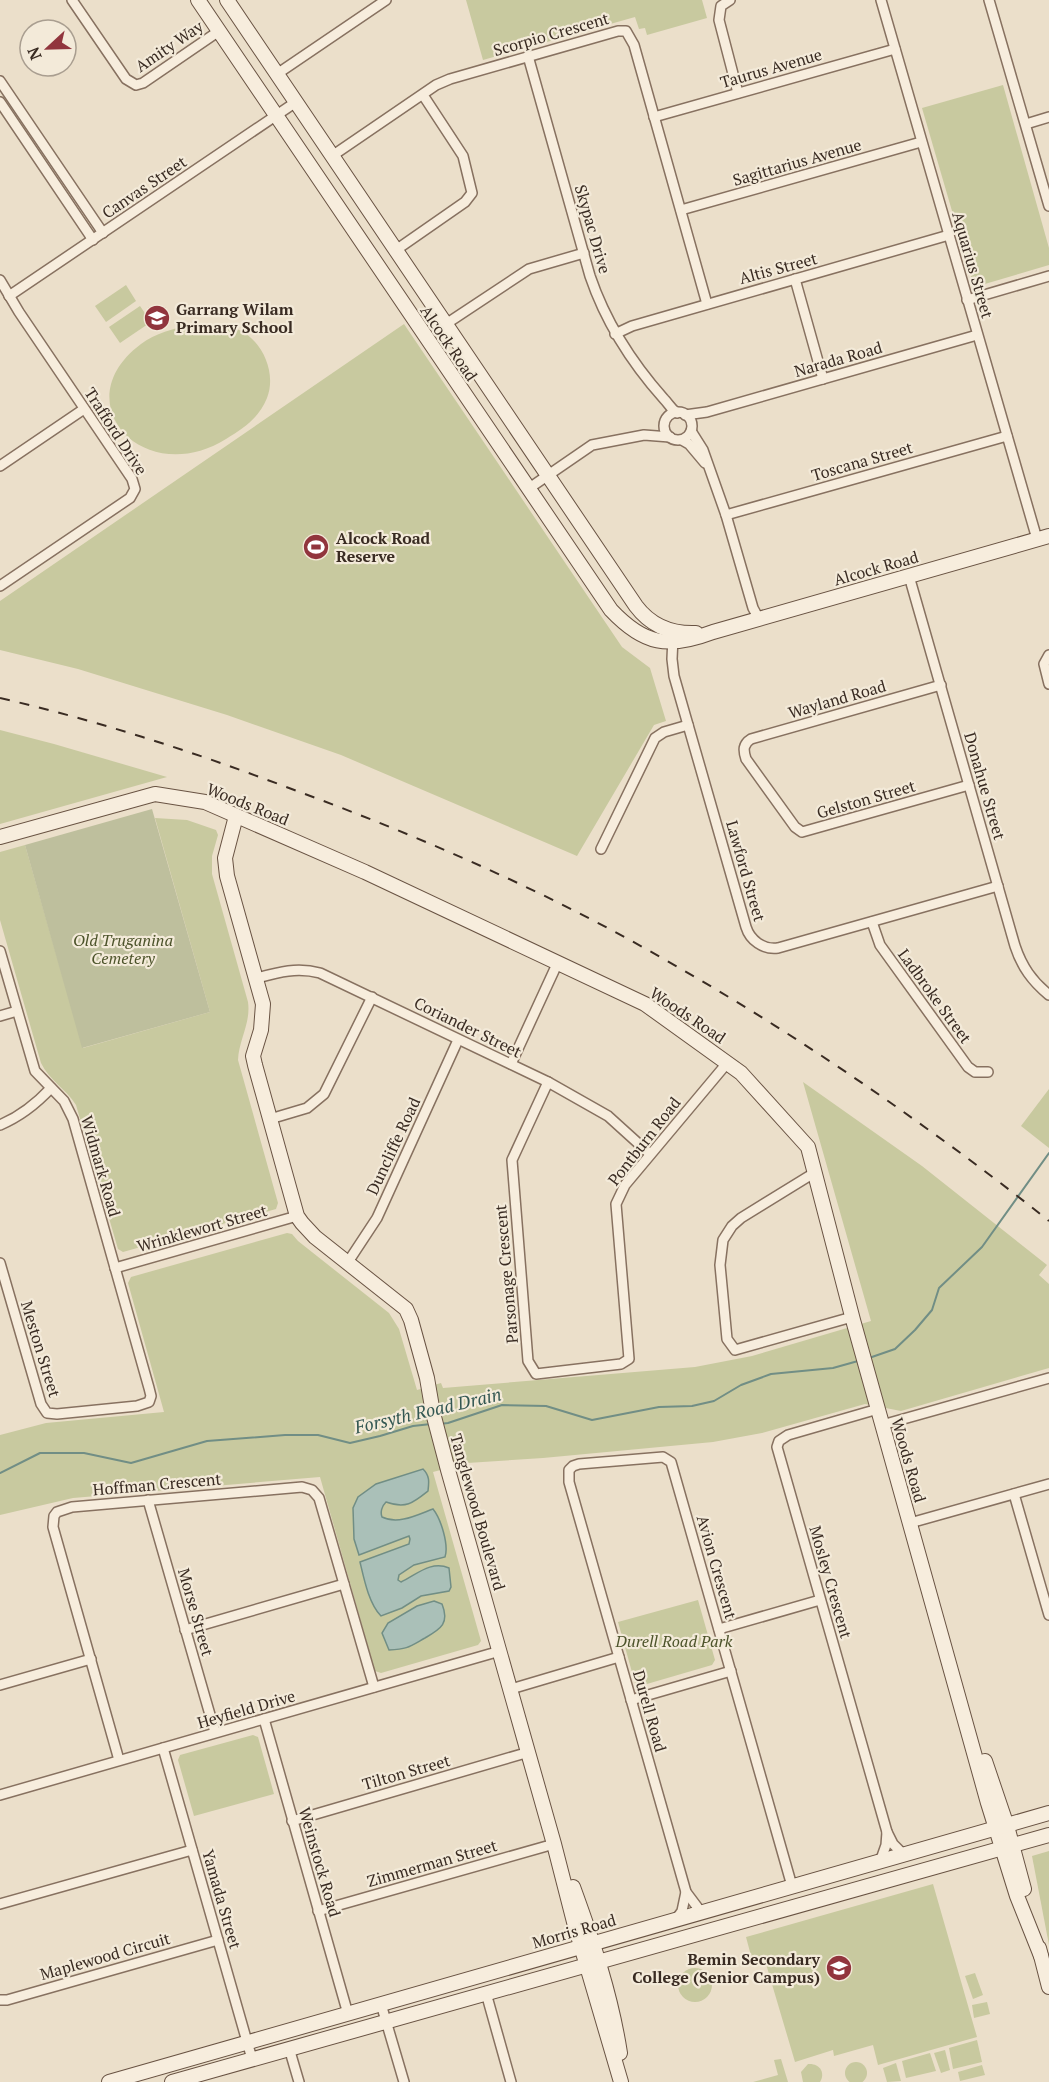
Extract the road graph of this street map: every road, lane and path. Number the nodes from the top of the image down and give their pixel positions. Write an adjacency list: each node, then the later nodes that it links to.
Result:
1 (72, 0): 8 (street, Amity Way)
2 (198, 0): 8 (street, Alcock Road)
3 (227, 0): 11 (street, Alcock Road)
4 (386, 0): 11 (street)
5 (730, 0): 13 (street)
6 (881, 0): 9 (street, Aquarius Street)
7 (989, 0): 22 (street)
8 (219, 31): 18 (street, Alcock Road)
9 (895, 49): 13 (street, Taurus Avenue); 23 (street, Aquarius Street)
10 (528, 56): 14 (street, Scorpio Crescent); 19 (street, Scorpio Crescent); 31 (street, Skypac Drive)
11 (277, 74): 16 (street, Alcock Road)
12 (0, 81): 17 (street)
13 (738, 93): 19 (street, Taurus Avenue)
14 (423, 95): 24 (street, Scorpio Crescent); 30 (street)
15 (0, 102): 21 (street)
16 (296, 102): 18 (street, Canvas Street); 24 (street, Alcock Road)
17 (23, 115): 21 (street); 27 (street)
18 (276, 115): 27 (street, Canvas Street); 55 (street, Alcock Road)
19 (654, 117): 26 (street, Scorpio Crescent)
20 (1049, 117): 22 (street)
21 (14, 122): 29 (street)
22 (1026, 124): 25 (street)
23 (921, 141): 26 (street, Sagittarius Avenue); 28 (street, Aquarius Street)
24 (332, 156): 30 (street, Alcock Road)
25 (1049, 206)
26 (681, 210): 37 (street, Scorpio Crescent)
27 (103, 233): 29 (street, Canvas Street)
28 (949, 235): 33 (street, Altis Street); 36 (street, Aquarius Street)
29 (93, 240): 35 (street, Canvas Street)
30 (396, 250): 38 (street, Alcock Road)
31 (584, 253): 38 (street); 39 (street, Skypac Drive)
32 (1049, 276): 36 (street)
33 (795, 279): 37 (street, Altis Street); 41 (street)
34 (0, 280): 35 (street, Trafford Drive)
35 (9, 296): 43 (street, Trafford Drive)
36 (968, 300): 40 (street, Aquarius Street)
37 (707, 304): 39 (street, Altis Street)
38 (446, 324): 54 (street, Alcock Road)
39 (615, 334): 42 (street, Skypac Drive)
40 (977, 335): 41 (street, Narada Road); 49 (street, Aquarius Street)
41 (824, 379): 44 (street, Narada Road)
42 (659, 395): 45 (street, Skypac Drive); 46 (street, Skypac Drive)
43 (84, 409): 52 (street); 59 (street, Trafford Drive)
44 (707, 412): 45 (street, Narada Road); 47 (street)
45 (681, 413): 46 (street); 47 (street)
46 (665, 422): 48 (street); 50 (street)
47 (691, 429): 51 (street); 53 (street)
48 (644, 435): 50 (street); 54 (street)
49 (1007, 436): 56 (street, Toscana Street); 57 (street, Aquarius Street)
50 (670, 437): 51 (street)
51 (682, 440): 53 (street)
52 (2, 462)
53 (707, 465): 56 (street)
54 (548, 475): 55 (street); 61 (street, Alcock Road)
55 (528, 489): 61 (street, Alcock Road)
56 (726, 516): 60 (street)
57 (1043, 537): 58 (street, Alcock Road)
58 (909, 576): 60 (street, Alcock Road); 64 (street, Donahue Street)
59 (0, 586)
60 (759, 619): 61 (street, Alcock Road)
61 (673, 637): 65 (street, Lawford Street)
62 (1049, 656): 63 (street)
63 (1049, 684)
64 (940, 685): 66 (street, Wayland Road); 67 (street, Donahue Street)
65 (688, 725): 70 (street); 72 (street, Lawford Street)
66 (744, 747): 67 (street, Gelston Street)
67 (969, 785): 71 (street, Donahue Street)
68 (236, 816): 69 (street, Woods Road); 74 (street, Woods Road); 75 (street, Tanglewood Boulevard)
69 (0, 837)
70 (601, 849)
71 (998, 886): 72 (street, Lawford Street); 76 (street, Donahue Street)
72 (872, 922): 83 (street, Ladbroke Street)
73 (0, 951): 78 (street, Widmark Road)
74 (558, 962): 81 (street, Woods Road); 82 (street)
75 (257, 978): 77 (street, Coriander Street); 86 (street, Tanglewood Boulevard)
76 (1049, 995)
77 (372, 997): 80 (street, Coriander Street); 86 (street)
78 (17, 1011): 79 (street); 85 (street, Widmark Road)
79 (0, 1016)
80 (458, 1040): 82 (street, Coriander Street); 91 (street, Duncliffe Road)
81 (728, 1062): 88 (street, Pontburn Road); 89 (street, Woods Road)
82 (511, 1064): 84 (street, Coriander Street)
83 (988, 1072)
84 (548, 1082): 88 (street, Coriander Street); 95 (street, Parsonage Crescent)
85 (51, 1088): 87 (street); 93 (street, Widmark Road)
86 (270, 1119): 90 (street, Tanglewood Boulevard)
87 (0, 1125)
88 (650, 1154): 95 (street, Pontburn Road)
89 (814, 1173): 94 (street, Woods Road); 94 (street)
90 (297, 1216): 91 (street, Tanglewood Boulevard); 93 (street, Wrinklewort Street)
91 (348, 1262): 111 (street, Tanglewood Boulevard)
92 (0, 1263): 97 (street, Meston Street)
93 (115, 1268): 97 (street, Widmark Road)
94 (853, 1318): 98 (street, Woods Road)
95 (629, 1359)
96 (1049, 1378): 99 (street)
97 (149, 1402)
98 (878, 1409): 99 (street, Woods Road); 107 (street, Mosley Crescent)
99 (882, 1425): 104 (street, Woods Road)
100 (569, 1470): 109 (street, Avion Crescent); 112 (street, Durell Road)
101 (1049, 1484): 102 (street)
102 (1014, 1494): 104 (street); 106 (street)
103 (148, 1500): 105 (street, Hoffman Crescent); 110 (street, Morse Street); 113 (street, Hoffman Crescent)
104 (910, 1523): 127 (street, Woods Road)
105 (344, 1584): 110 (street); 116 (street, Hoffman Crescent)
106 (1045, 1588): 108 (street)
107 (820, 1600): 109 (street); 128 (street, Mosley Crescent)
108 (1049, 1615)
109 (719, 1629): 114 (street, Avion Crescent)
110 (185, 1630): 120 (street, Morse Street)
111 (500, 1651): 116 (street, Heyfield Drive); 117 (street, Tanglewood Boulevard)
112 (619, 1657): 117 (street); 118 (street, Durell Road)
113 (91, 1659): 115 (street); 123 (street, Hoffman Crescent)
114 (731, 1671): 118 (street); 135 (street, Avion Crescent)
115 (0, 1683)
116 (374, 1688): 119 (street, Heyfield Drive)
117 (511, 1689): 122 (street, Tanglewood Boulevard)
118 (631, 1700): 136 (street, Durell Road)
119 (264, 1719): 120 (street, Heyfield Drive); 126 (street, Weinstock Road)
120 (214, 1732): 121 (street, Heyfield Drive)
121 (163, 1748): 123 (street, Heyfield Drive); 132 (street, Yamada Street)
122 (529, 1752): 126 (street, Tilton Street); 130 (street, Tanglewood Boulevard)
123 (119, 1760): 124 (street, Heyfield Drive)
124 (0, 1795)
125 (1049, 1813): 127 (street, Morris Road)
126 (292, 1821): 139 (street, Weinstock Road)
127 (1002, 1827): 131 (street, Woods Road); 133 (street, Morris Road)
128 (887, 1832): 133 (street, Mosley Crescent); 134 (street, Mosley Crescent)
129 (1049, 1835): 131 (street)
130 (554, 1844): 139 (street, Zimmerman Street); 143 (street, Tanglewood Boulevard)
131 (1008, 1846): 138 (street); 145 (street, Woods Road)
132 (192, 1850): 137 (street); 142 (street, Yamada Street)
133 (904, 1855): 134 (street, Morris Road)
134 (880, 1862): 135 (street, Morris Road)
135 (792, 1886): 138 (street); 140 (street, Morris Road)
136 (686, 1892): 140 (street, Durell Road); 141 (street)
137 (0, 1904)
138 (798, 1905): 144 (street)
139 (318, 1911): 149 (street, Weinstock Road)
140 (701, 1912): 141 (street, Morris Road)
141 (677, 1918): 143 (street, Morris Road)
142 (218, 1940): 147 (street, Maplewood Circuit); 151 (street, Yamada Street)
143 (587, 1944): 144 (street, Tanglewood Boulevard); 148 (street, Morris Road)
144 (593, 1962): 146 (street); 159 (street, Tanglewood Boulevard)
145 (1049, 1987)
146 (486, 1993): 150 (street); 158 (street)
147 (0, 2000)
148 (381, 2004): 149 (street, Morris Road); 150 (street)
149 (348, 2014): 151 (street, Morris Road)
150 (386, 2021): 152 (street); 157 (street)
151 (248, 2043): 153 (street, Yamada Street); 154 (street, Morris Road)
152 (290, 2048): 153 (street); 156 (street)
153 (252, 2059): 155 (street)
154 (109, 2082)
155 (172, 2082)
156 (299, 2082)
157 (404, 2082)
158 (511, 2082)
159 (622, 2082)

